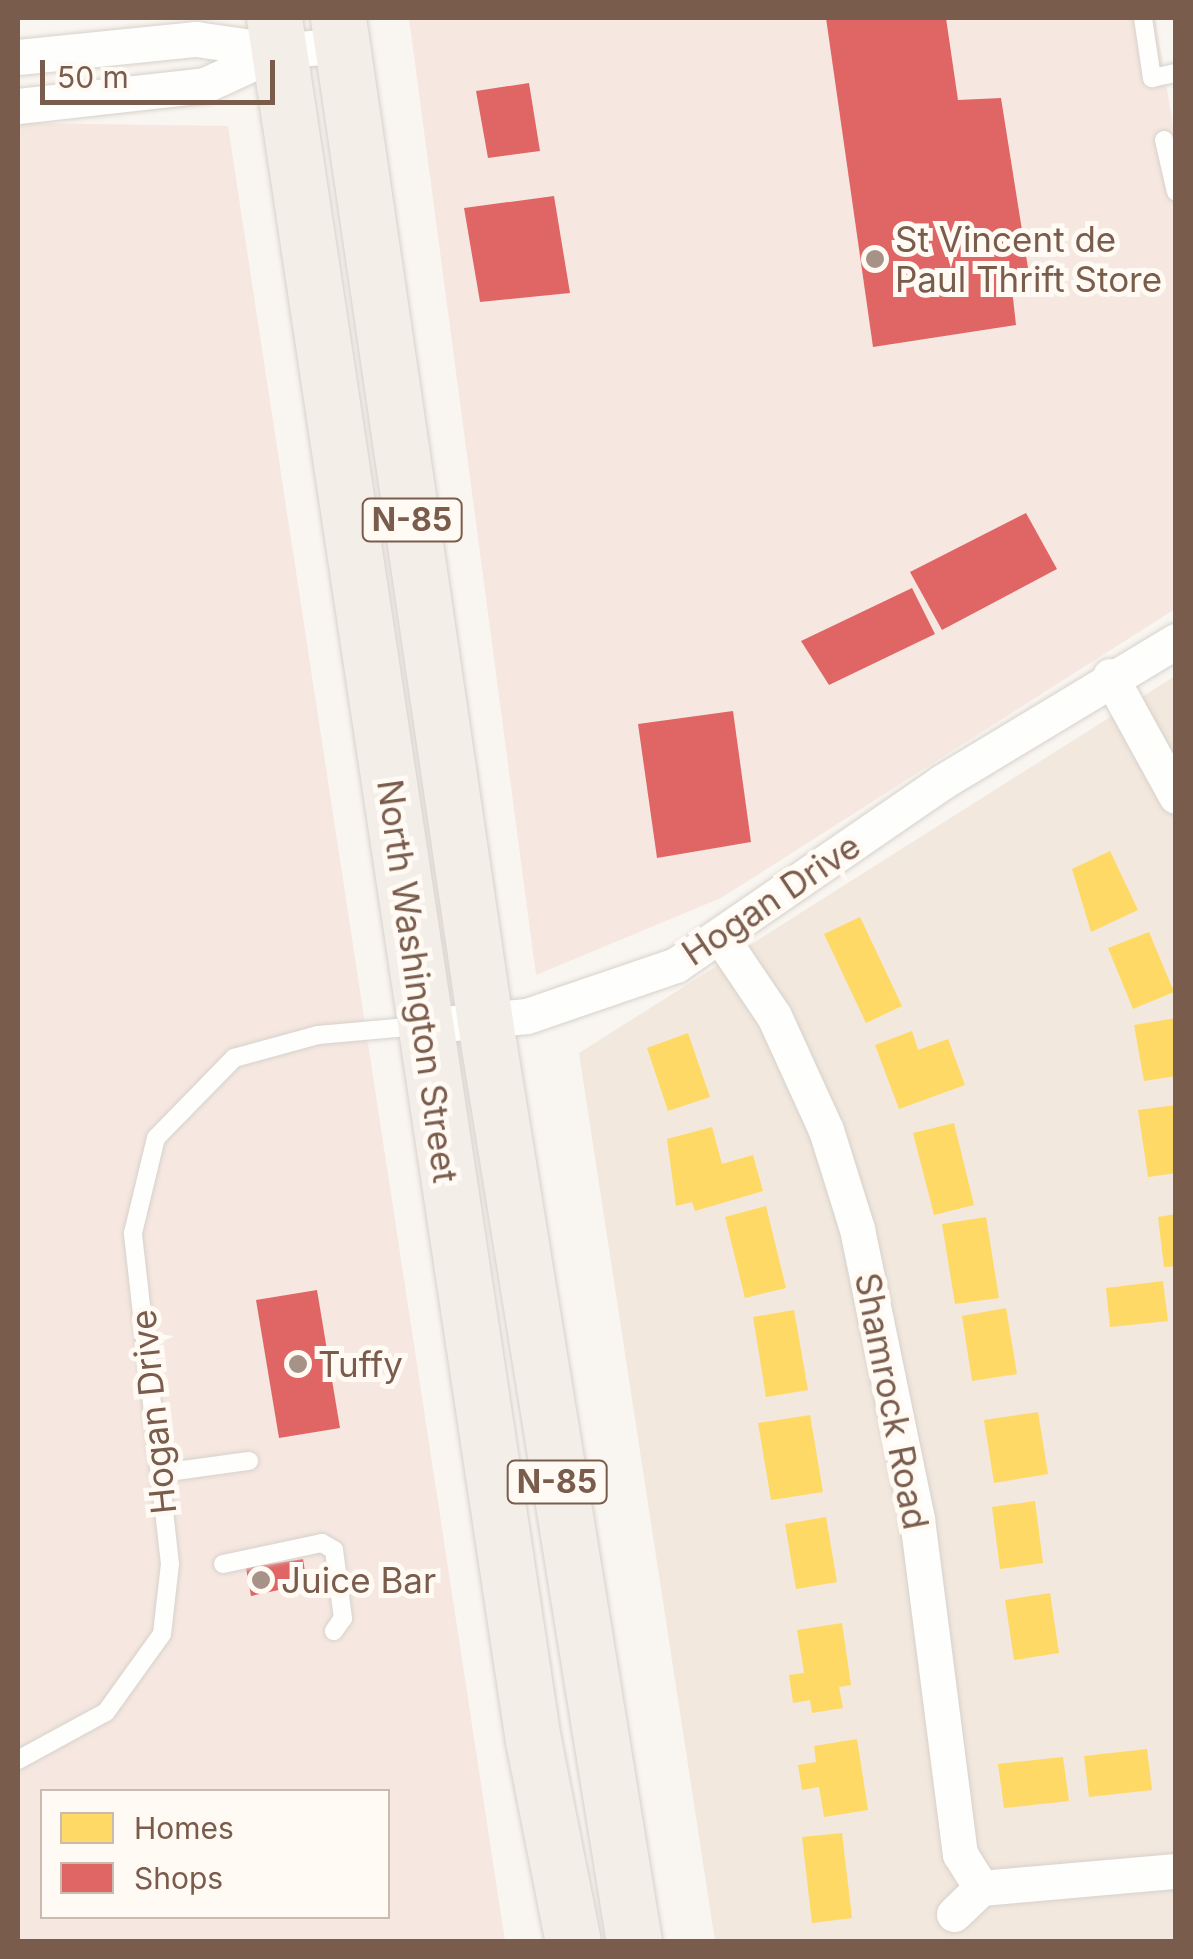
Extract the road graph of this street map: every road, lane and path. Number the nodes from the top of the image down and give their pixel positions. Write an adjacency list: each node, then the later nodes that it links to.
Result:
1 (1144, 18): 5 (lane)
2 (340, 31): 3 (street); 13 (main road, North Washington Street / N-85)
3 (277, 34): 4 (street); 6 (street); 14 (main road, North Washington Street / N-85)
4 (18, 57)
5 (1176, 73)
6 (18, 106)
7 (1164, 140): 8 (lane)
8 (1176, 192)
9 (1176, 641): 10 (street, Hogan Drive)
10 (1110, 676): 11 (street); 12 (street, Hogan Drive)
11 (1176, 796)
12 (722, 939): 13 (street, Hogan Drive); 21 (street, Shamrock Road)
13 (485, 1022): 14 (street, Hogan Drive); 24 (main road, North Washington Street / N-85)
14 (423, 1026): 16 (lane, Hogan Drive); 23 (main road, North Washington Street / N-85)
15 (248, 1461): 16 (lane)
16 (161, 1473): 19 (lane, Hogan Drive)
17 (223, 1564): 18 (lane)
18 (334, 1631)
19 (18, 1760)
20 (1176, 1871): 21 (street)
21 (982, 1888): 22 (street)
22 (954, 1914)
23 (573, 1942)
24 (634, 1942)

